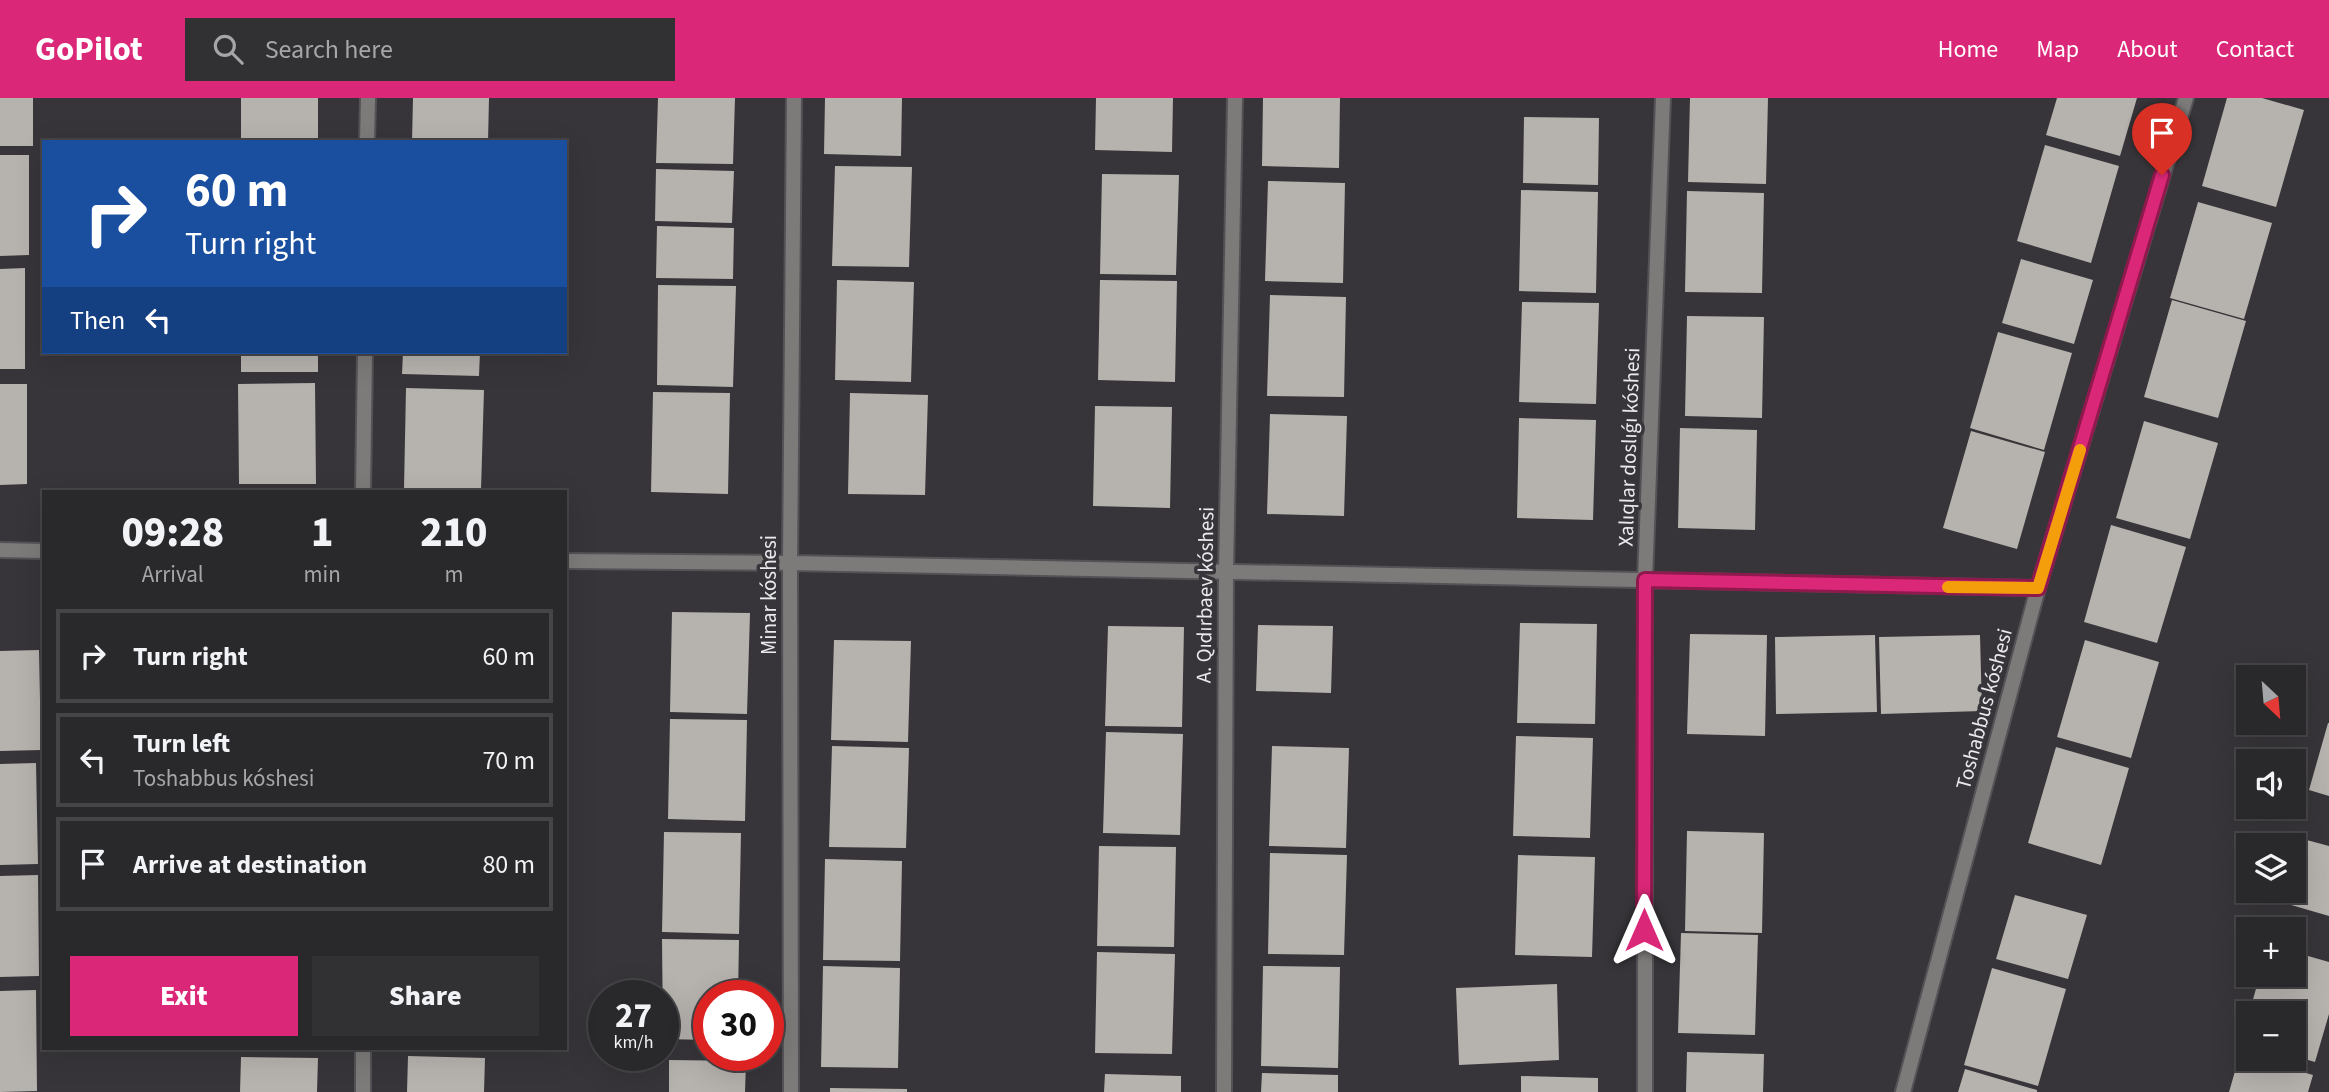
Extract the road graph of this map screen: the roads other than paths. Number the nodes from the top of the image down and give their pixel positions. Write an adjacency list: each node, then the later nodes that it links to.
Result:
1 (368, 98): 6 (street)
2 (794, 98): 12 (street, Minar kóshesi)
3 (1235, 98): 13 (street, A. Qıdırbaev kóshesi)
4 (1663, 98): 14 (street, Xalıqlar doslıǵı kóshesi)
5 (2186, 98): 15 (street, Toshabbus kóshesi)
6 (367, 140)
7 (365, 354): 8 (street)
8 (363, 490)
9 (0, 550): 10 (street)
10 (42, 551)
11 (567, 561): 12 (street)
12 (790, 563): 13 (street); 18 (street, Minar kóshesi)
13 (1226, 572): 14 (street); 19 (street, A. Qıdırbaev kóshesi)
14 (1645, 580): 15 (street); 20 (street, Xalıqlar doslıǵı kóshesi)
15 (2038, 588): 21 (street, Toshabbus kóshesi)
16 (363, 1050): 17 (street)
17 (363, 1092)
18 (791, 1092)
19 (1224, 1092)
20 (1644, 1092)
21 (1903, 1092)

